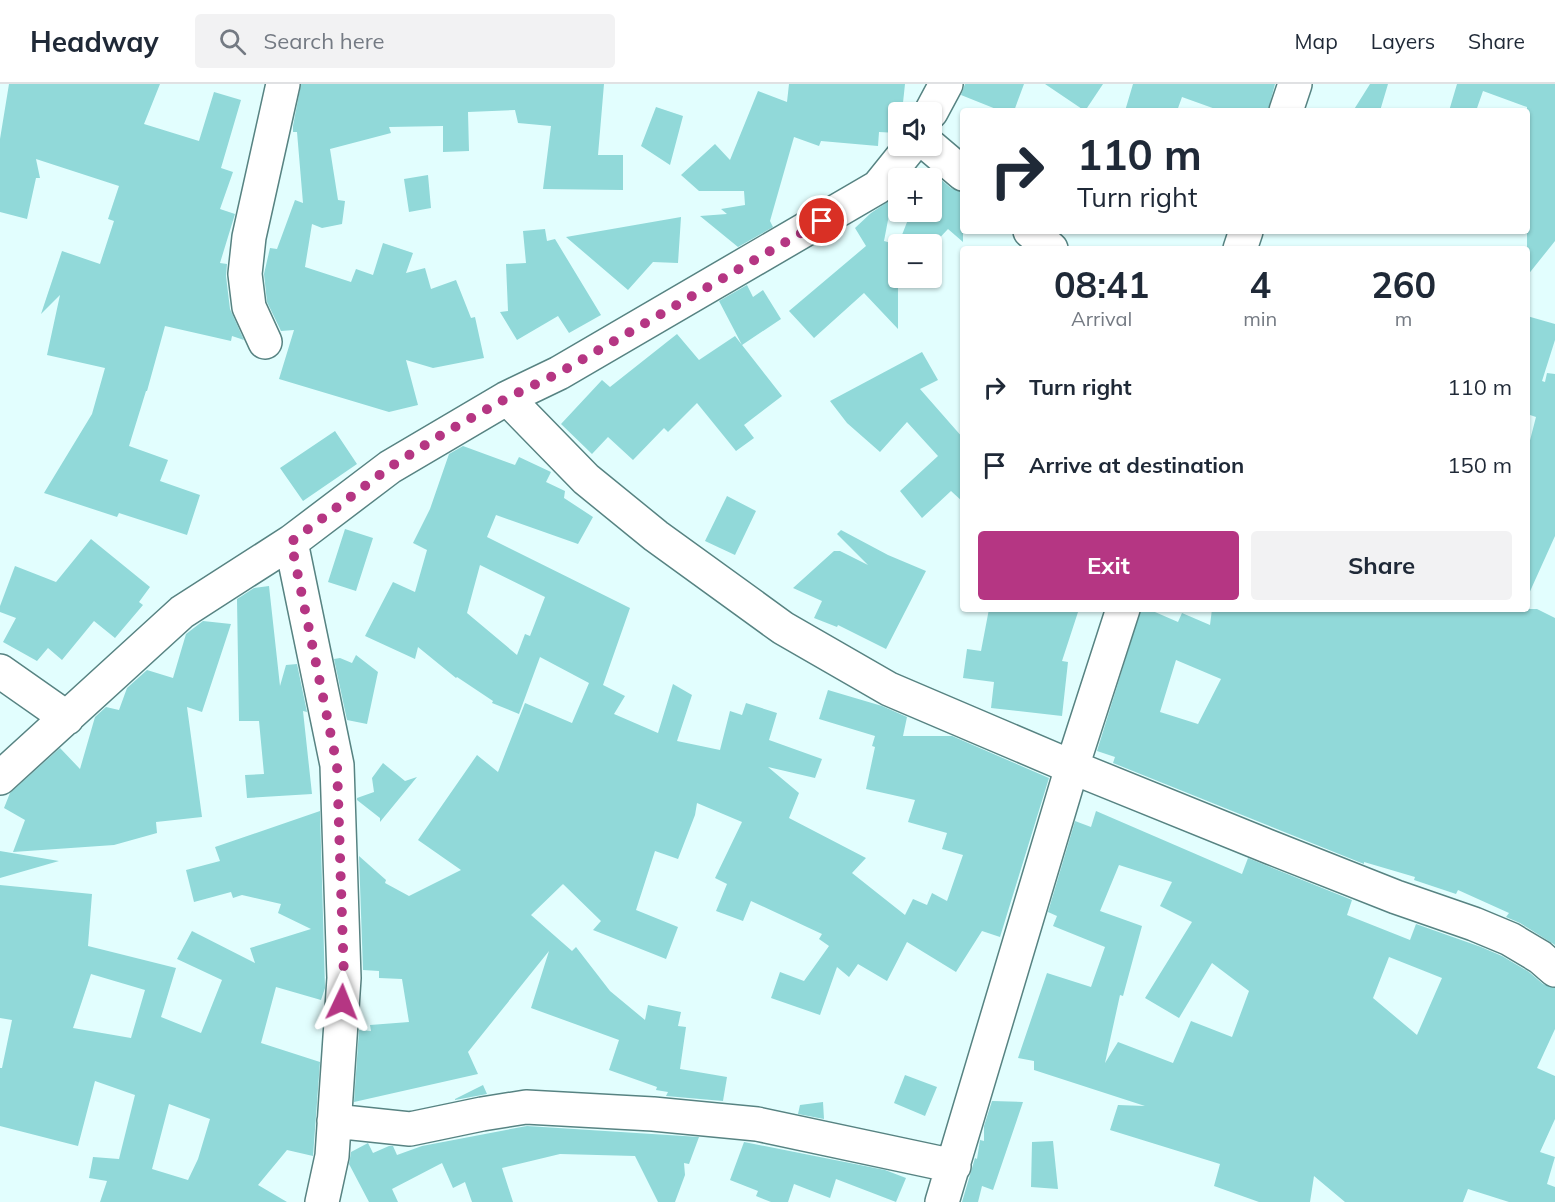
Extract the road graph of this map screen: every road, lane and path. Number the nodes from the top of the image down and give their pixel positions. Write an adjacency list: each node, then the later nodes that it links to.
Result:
1 (284, 84): 11 (street)
2 (946, 84): 4 (street)
3 (1295, 84): 5 (street)
4 (936, 102)
5 (1287, 108)
6 (903, 156): 12 (street)
7 (942, 156): 8 (street)
8 (960, 171)
9 (1034, 234): 10 (street)
10 (1048, 246)
11 (265, 342)
12 (507, 398): 13 (street); 17 (street)
13 (291, 542): 16 (street); 20 (street)
14 (1122, 612): 17 (street)
15 (0, 671): 16 (street)
16 (67, 718): 18 (street)
17 (1072, 767): 19 (street); 21 (street)
18 (0, 778)
19 (1555, 970)
20 (334, 1121): 21 (street); 22 (street)
21 (954, 1166): 23 (street)
22 (322, 1202)
23 (942, 1202)

